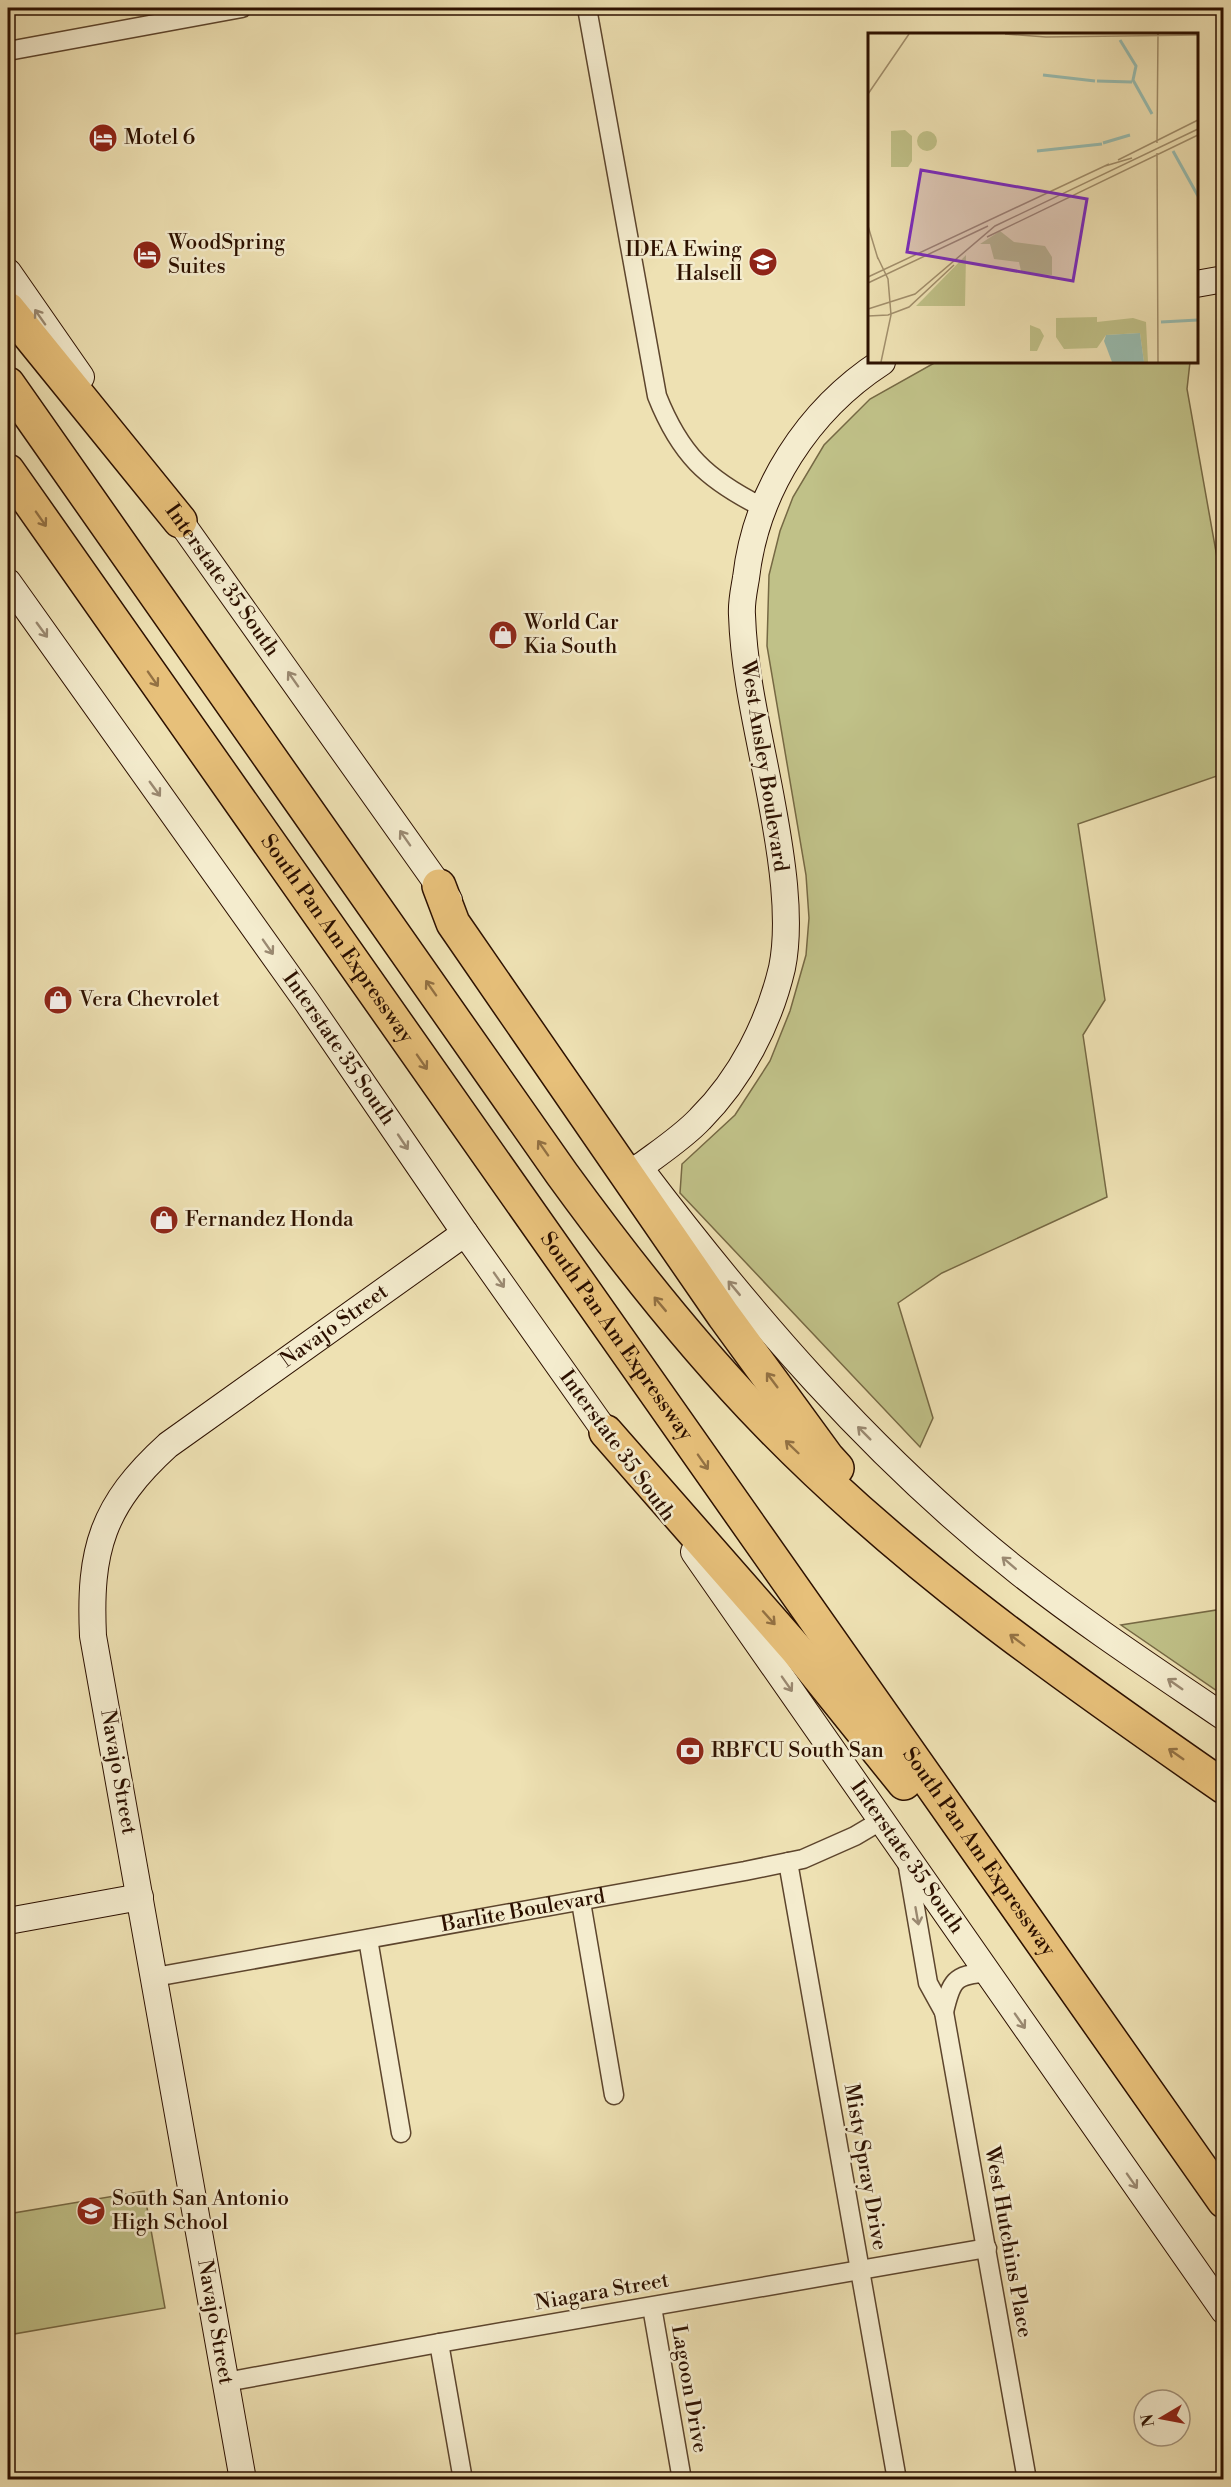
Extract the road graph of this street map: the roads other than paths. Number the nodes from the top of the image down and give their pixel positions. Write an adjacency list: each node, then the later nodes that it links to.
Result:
1 (242, 8): 3 (street)
2 (587, 8): 12 (street)
3 (194, 12): 4 (street)
4 (8, 51)
5 (8, 272): 13 (main road, Interstate 35 South, one-way to 5)
6 (1224, 279): 7 (main road)
7 (1198, 284)
8 (8, 309): 13 (highway)
9 (881, 363): 12 (main road, West Ansley Boulevard)
10 (8, 384): 19 (highway, one-way to 10)
11 (8, 471): 29 (highway, South Pan Am Expressway, one-way to 29)
12 (762, 507): 16 (main road, West Ansley Boulevard)
13 (180, 521): 15 (main road, Interstate 35 South, one-way to 13)
14 (8, 582): 17 (main road, Interstate 35 South, one-way to 17)
15 (439, 886): 16 (main road, Interstate 35 South); 19 (highway, one-way to 15)
16 (640, 1167): 20 (main road, Interstate 35 South, one-way to 16)
17 (465, 1233): 18 (main road, Interstate 35 South, one-way to 18); 25 (main road, Navajo Street)
18 (606, 1432): 22 (main road, Interstate 35 South, one-way to 22); 29 (highway, one-way to 29)
19 (946, 1583): 21 (highway, one-way to 19)
20 (1224, 1718)
21 (1224, 1787)
22 (882, 1820): 23 (main road, Interstate 35 South); 24 (street, Barlite Boulevard)
23 (907, 1859): 30 (main road, Interstate 35 South); 32 (street, West Hutchins Place, one-way to 32)
24 (788, 1862): 26 (street, Barlite Boulevard); 37 (street, Misty Spray Drive)
25 (140, 1897): 27 (main road); 31 (main road, Navajo Street)
26 (580, 1902): 28 (street, Barlite Boulevard); 33 (street)
27 (8, 1921)
28 (369, 1939): 31 (street, Barlite Boulevard); 34 (street)
29 (1042, 1943): 35 (highway, South Pan Am Expressway)
30 (986, 1973): 32 (street, West Hutchins Place); 39 (main road, Interstate 35 South, one-way to 39)
31 (155, 1977): 41 (main road, Navajo Street)
32 (944, 2012): 36 (street, West Hutchins Place)
33 (614, 2095)
34 (401, 2133)
35 (1224, 2201)
36 (987, 2248): 37 (street, Niagara Street); 46 (street, West Hutchins Place)
37 (861, 2269): 38 (street, Niagara Street); 45 (street, Misty Spray Drive)
38 (652, 2307): 40 (street, Niagara Street); 44 (street, Lagoon Drive)
39 (1224, 2311)
40 (439, 2343): 41 (street, Niagara Street); 43 (street)
41 (226, 2382): 42 (main road, Navajo Street)
42 (243, 2480)
43 (463, 2480)
44 (682, 2480)
45 (897, 2480)
46 (1027, 2480)

